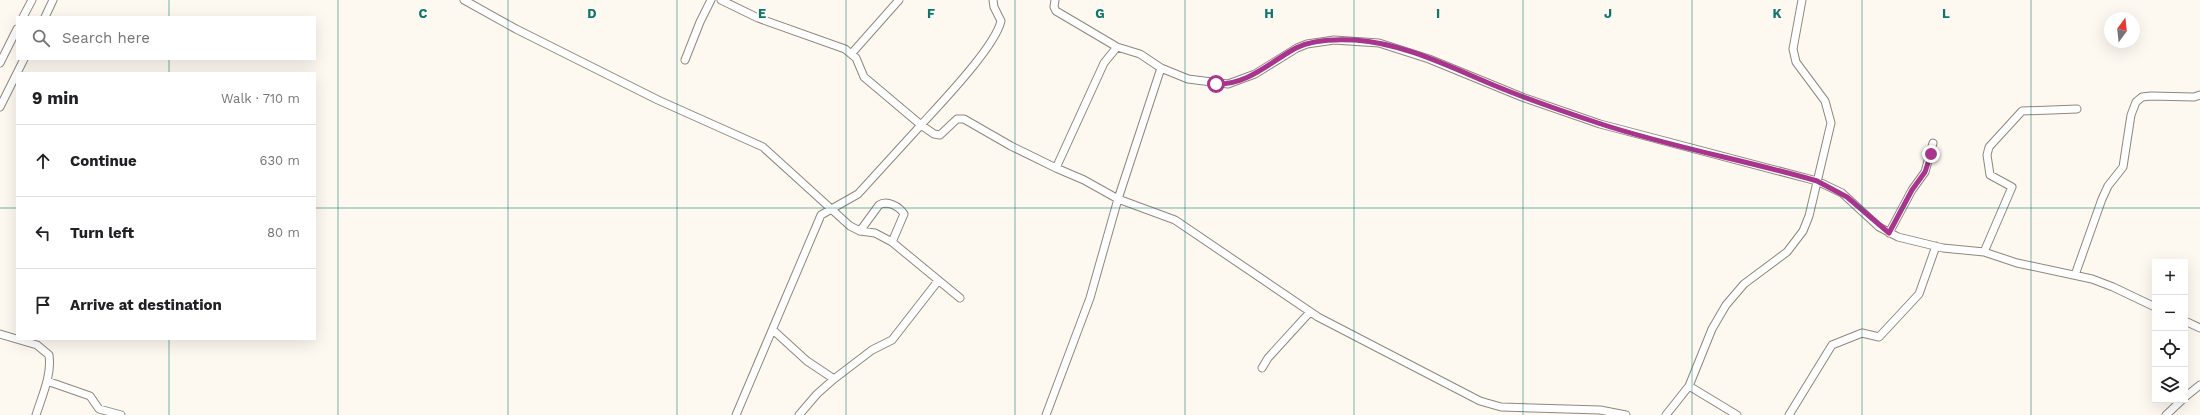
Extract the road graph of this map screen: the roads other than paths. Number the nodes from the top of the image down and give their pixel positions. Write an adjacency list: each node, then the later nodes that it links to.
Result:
1 (32, 0): 10 (street)
2 (53, 0): 11 (street)
3 (464, 0): 29 (street)
4 (711, 0): 16 (street)
5 (721, 0): 14 (street)
6 (899, 0): 14 (street)
7 (993, 0): 24 (street)
8 (1055, 0): 13 (street)
9 (1802, 0): 27 (street)
10 (24, 16)
11 (45, 16)
12 (16, 31): 17 (street)
13 (1116, 47): 18 (street); 26 (street)
14 (852, 53): 24 (street)
15 (24, 60): 19 (street)
16 (685, 60)
17 (0, 63)
18 (1161, 68): 27 (street); 28 (street)
19 (18, 72)
20 (16, 75): 22 (street)
21 (2200, 95): 35 (street)
22 (0, 107)
23 (2077, 109): 34 (street)
24 (922, 126): 26 (street); 29 (street)
25 (1933, 143): 31 (street)
26 (1056, 168): 28 (street)
27 (1817, 181): 31 (street); 50 (street)
28 (1118, 199): 39 (street); 58 (street)
29 (830, 209): 30 (street); 42 (street)
30 (860, 231): 32 (street); 32 (street)
31 (1889, 233): 33 (street)
32 (892, 242): 36 (street)
33 (1936, 246): 34 (street); 62 (street)
34 (1984, 252): 35 (street)
35 (2075, 275): 38 (street)
36 (938, 281): 37 (street); 47 (street)
37 (960, 298)
38 (2152, 306)
39 (1310, 312): 46 (street); 59 (street)
40 (2188, 322): 41 (street)
41 (2200, 328)
42 (773, 330): 47 (street); 56 (street)
43 (0, 334): 44 (street)
44 (16, 339)
45 (20, 340): 48 (street)
46 (1262, 368)
47 (834, 379): 57 (street)
48 (47, 381): 54 (street); 55 (street)
49 (2200, 384): 51 (street)
50 (1689, 386): 53 (street); 60 (street)
51 (2188, 394)
52 (2179, 403): 63 (street)
53 (1729, 413): 61 (street)
54 (36, 415)
55 (121, 415)
56 (736, 415)
57 (799, 415)
58 (1047, 415)
59 (1626, 415)
60 (1666, 415)
61 (1738, 415)
62 (1789, 415)
63 (2166, 415)

